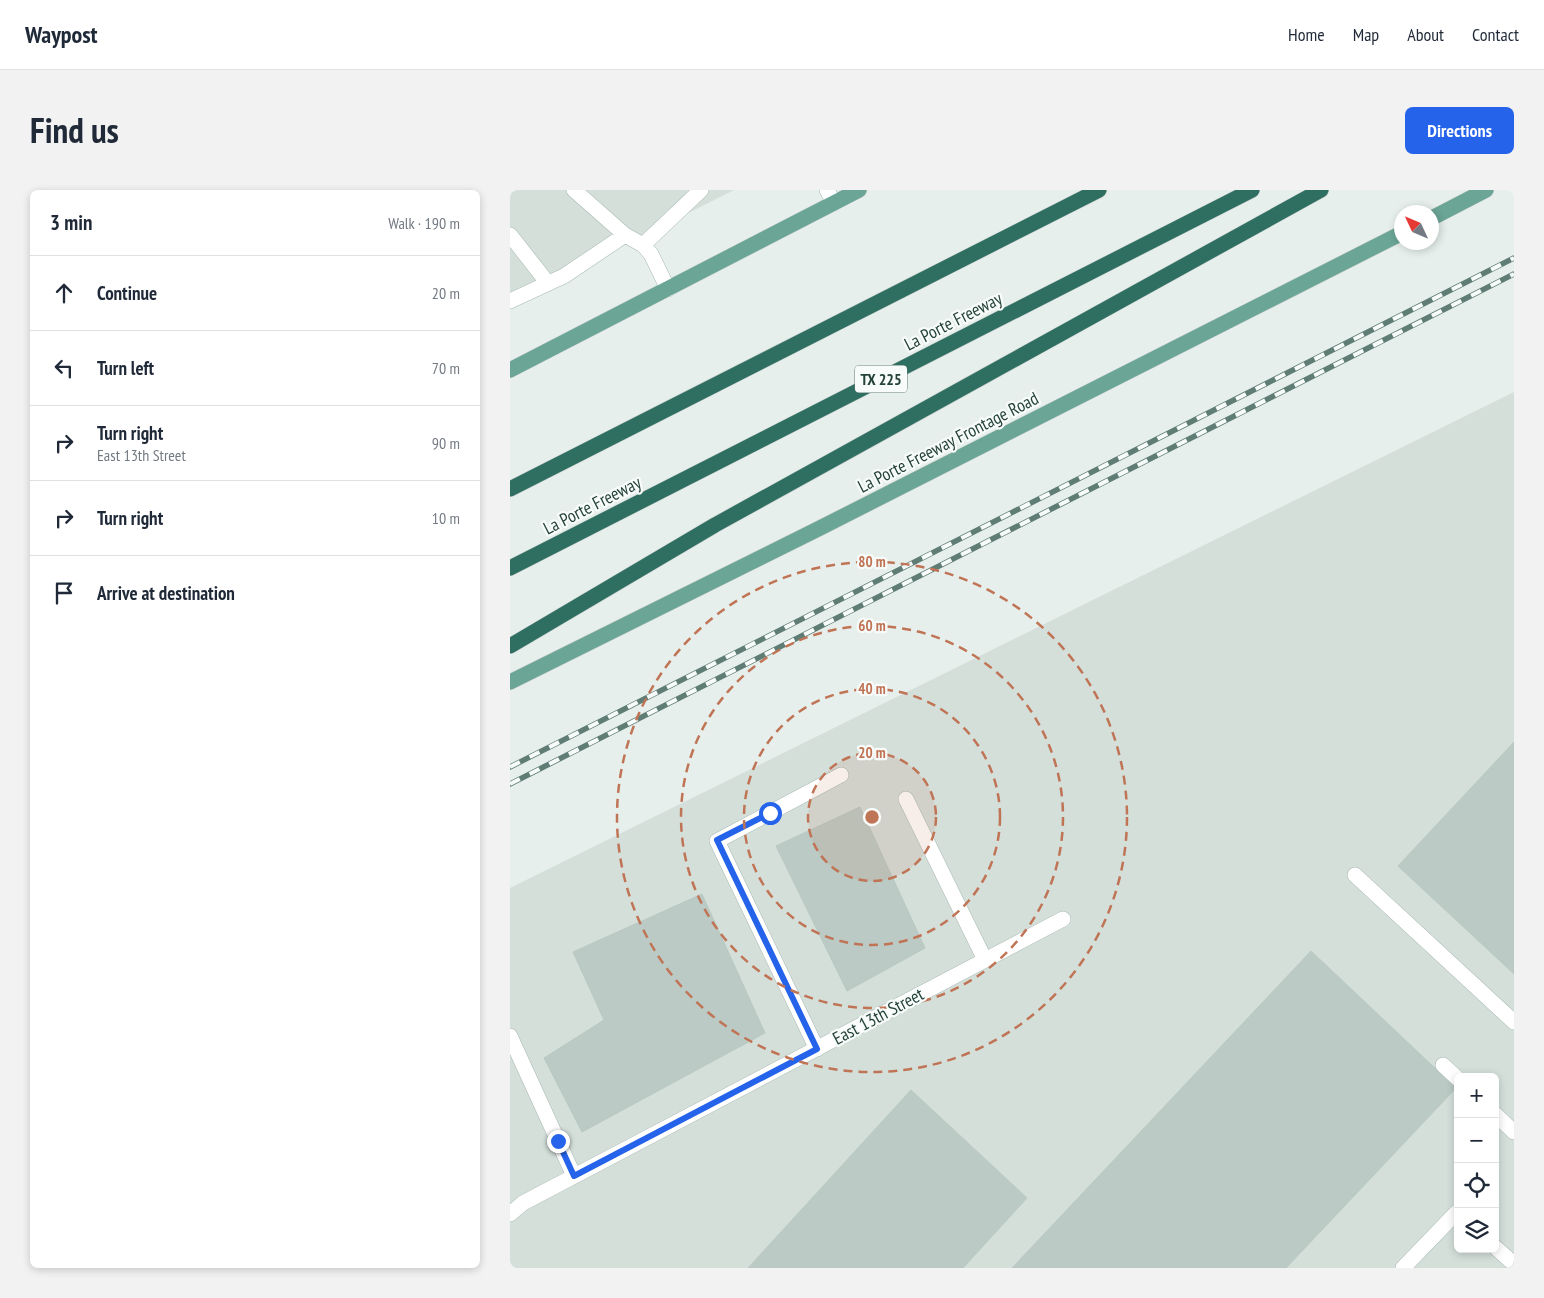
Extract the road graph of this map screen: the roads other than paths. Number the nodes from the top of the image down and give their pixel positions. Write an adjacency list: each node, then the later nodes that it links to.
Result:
1 (574, 190): 11 (street)
2 (701, 190): 13 (street)
3 (859, 190): 8 (main road)
4 (1099, 190): 18 (highway)
5 (1252, 190): 19 (highway, La Porte Freeway / TX 225)
6 (1321, 190): 20 (highway)
7 (1486, 190): 9 (main road)
8 (830, 196): 15 (main road)
9 (1439, 214)
10 (510, 235): 14 (street)
11 (625, 235): 13 (street); 14 (street)
12 (1394, 237): 21 (main road, La Porte Freeway Frontage Road)
13 (643, 245): 15 (street)
14 (547, 282): 16 (street)
15 (668, 289): 17 (main road)
16 (510, 301)
17 (510, 370)
18 (510, 489)
19 (510, 568)
20 (510, 646)
21 (510, 682)
22 (841, 775): 29 (street)
23 (906, 799): 26 (street)
24 (1356, 875): 27 (street)
25 (1063, 919): 26 (street, East 13th Street)
26 (984, 960): 29 (street, East 13th Street)
27 (1514, 1022)
28 (510, 1036): 34 (street)
29 (817, 1049): 34 (street, East 13th Street)
30 (1443, 1066): 31 (street)
31 (1454, 1076)
32 (1499, 1118): 33 (street)
33 (1514, 1132)
34 (574, 1176): 35 (street, East 13th Street)
35 (510, 1214)
36 (1454, 1215): 39 (street)
37 (1499, 1251): 38 (street)
38 (1514, 1264)
39 (1403, 1268)

